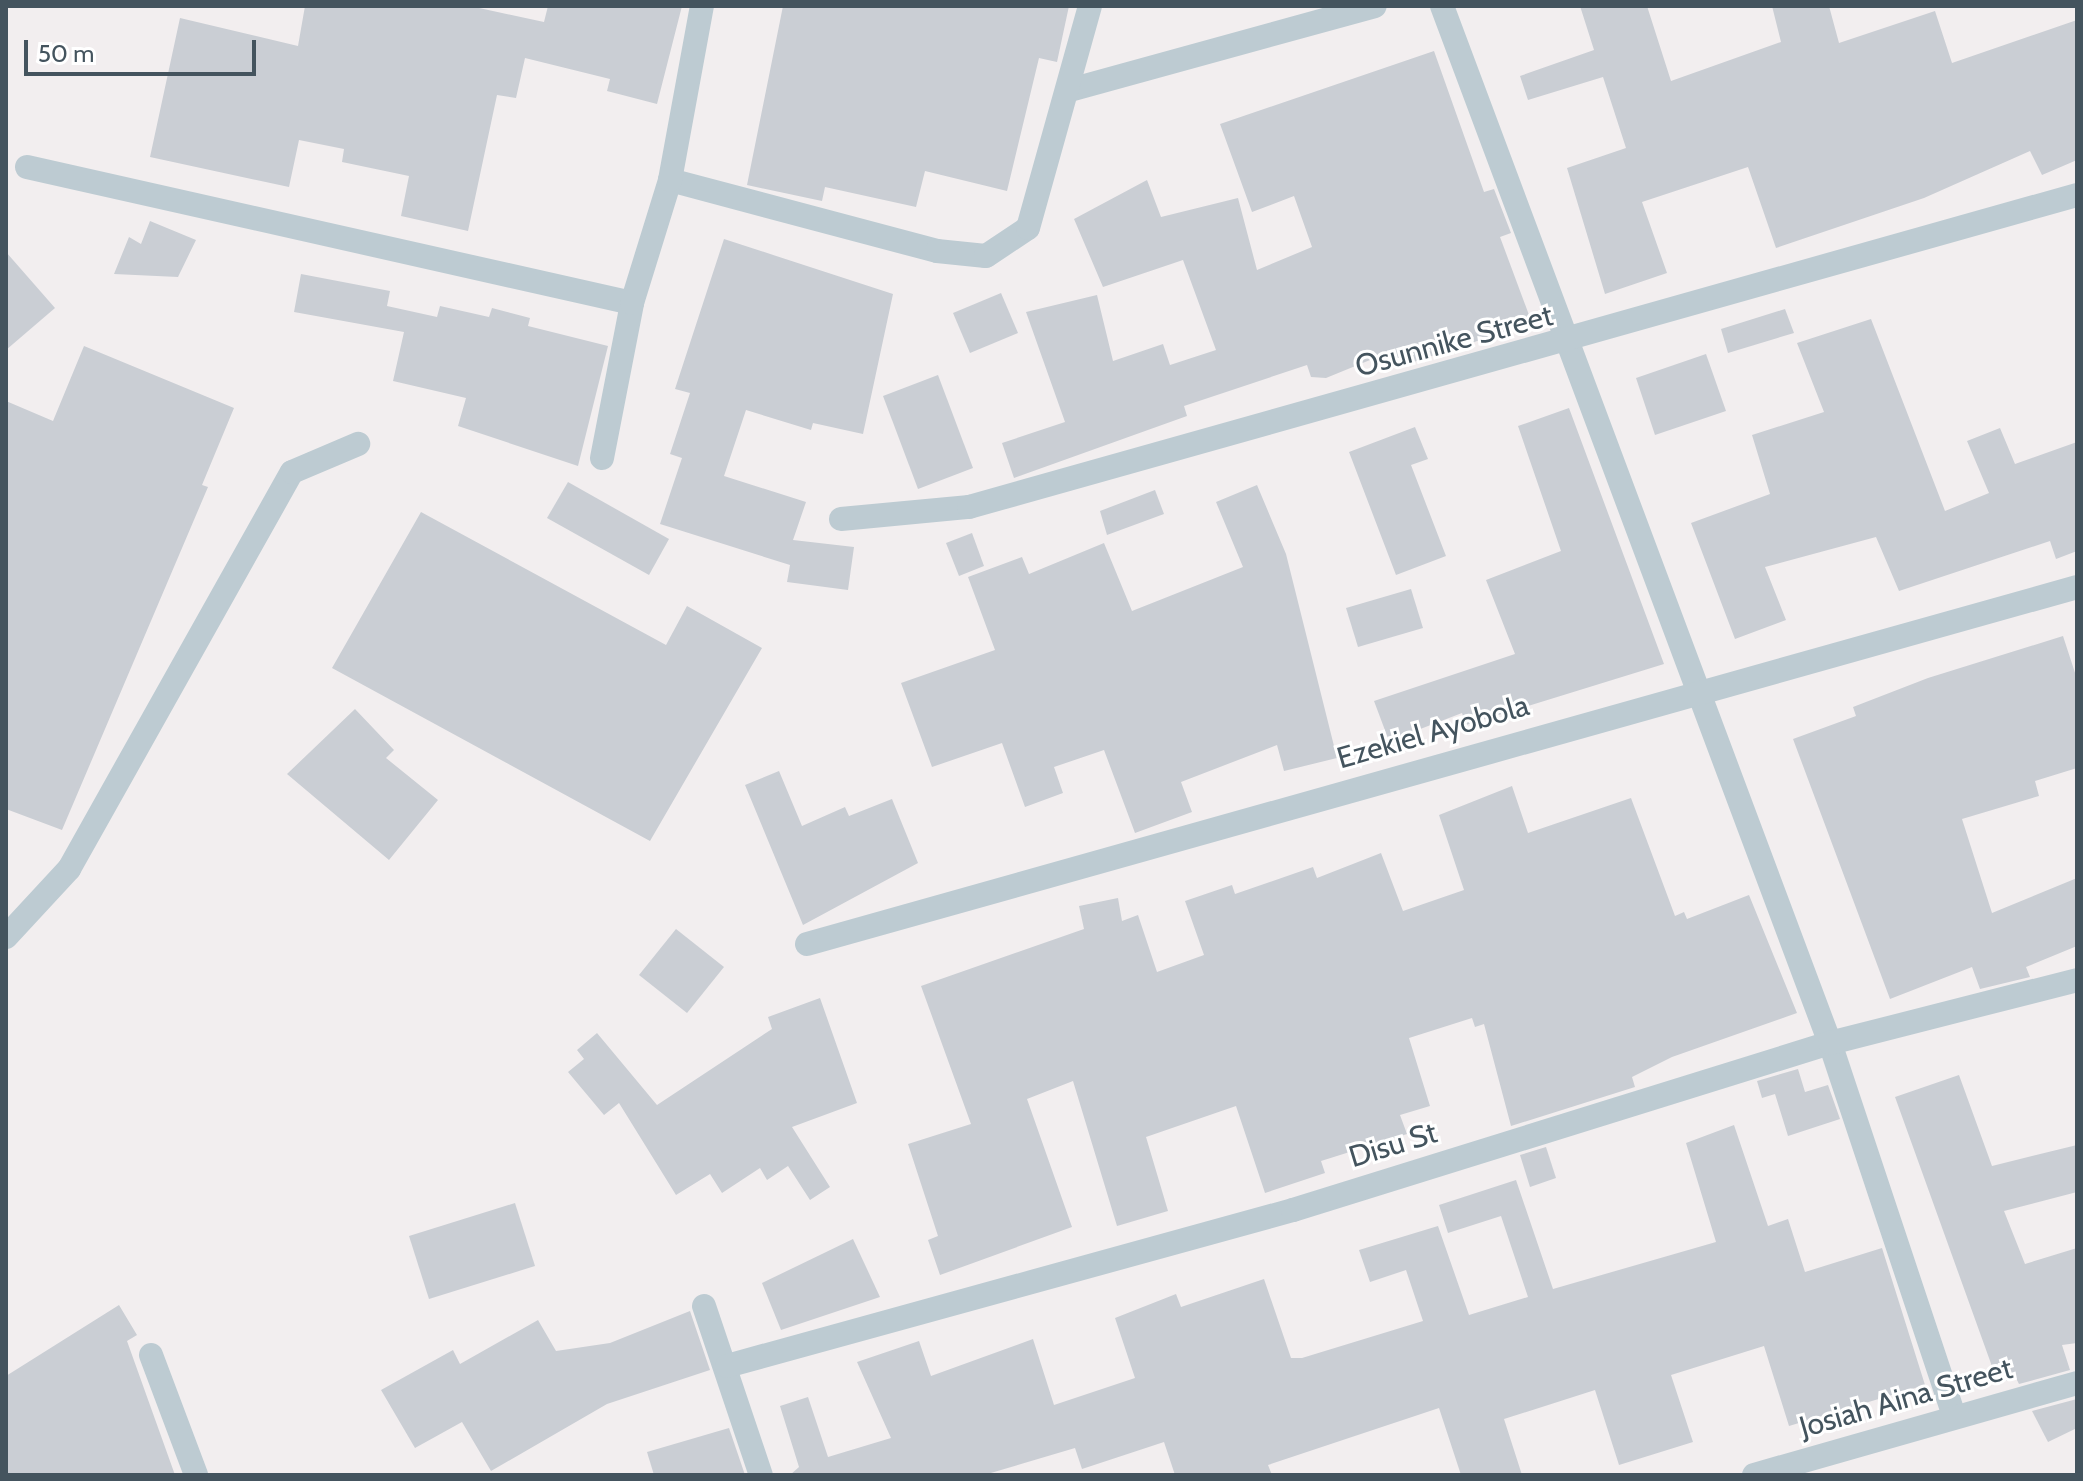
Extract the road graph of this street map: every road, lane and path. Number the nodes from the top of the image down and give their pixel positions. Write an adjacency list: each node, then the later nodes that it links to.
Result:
1 (702, 6): 7 (street)
2 (1090, 6): 5 (street)
3 (1375, 6): 5 (street)
4 (1442, 6): 10 (street)
5 (1070, 90): 7 (street)
6 (27, 167): 9 (street)
7 (670, 180): 9 (street)
8 (2077, 195): 10 (street, Osunnike Street)
9 (632, 303): 12 (street)
10 (1567, 343): 13 (street, Osunnike Street); 15 (street)
11 (358, 444): 16 (street)
12 (602, 458)
13 (841, 519)
14 (2077, 587): 15 (street, Ezekiel Ayobola)
15 (1695, 691): 17 (street, Ezekiel Ayobola); 19 (street)
16 (6, 937)
17 (807, 944)
18 (2077, 980): 19 (street, Disu St)
19 (1830, 1043): 22 (street, Disu St); 24 (street)
20 (704, 1306): 22 (street)
21 (151, 1355): 25 (street)
22 (727, 1366): 26 (street)
23 (2077, 1383): 24 (street, Josiah Aina Street)
24 (1954, 1416): 27 (street, Josiah Aina Street)
25 (196, 1475)
26 (761, 1475)
27 (1754, 1475)

